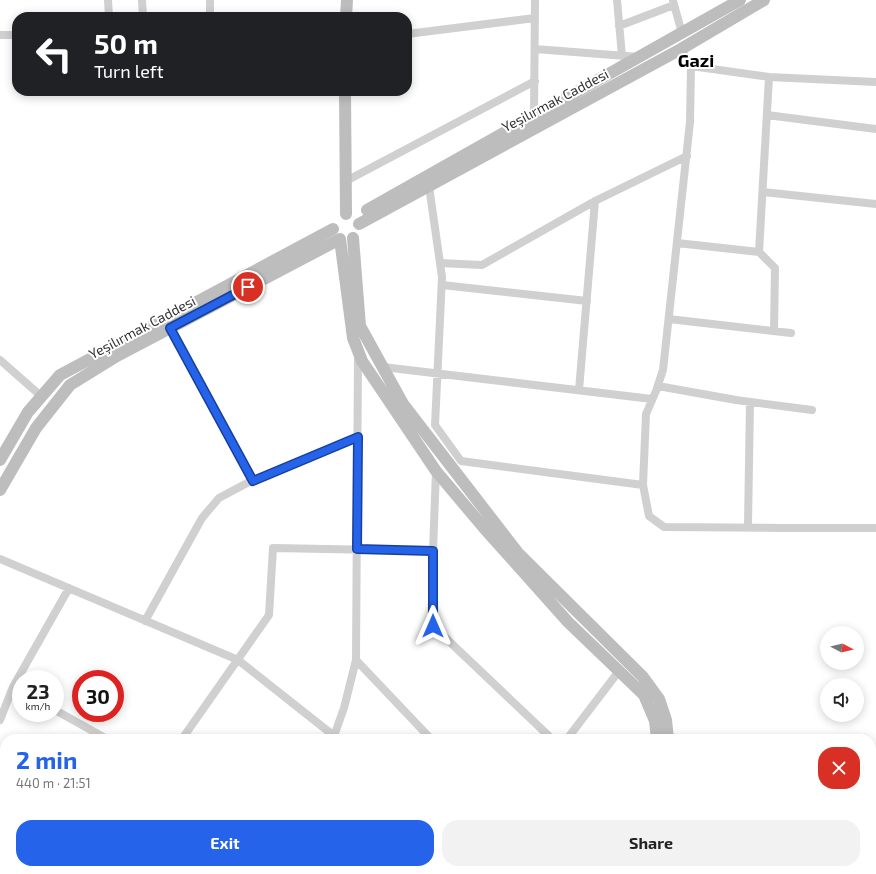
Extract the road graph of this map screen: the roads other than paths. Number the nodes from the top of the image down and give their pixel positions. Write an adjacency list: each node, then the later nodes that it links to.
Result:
1 (108, 0): 10 (street)
2 (142, 0): 11 (street)
3 (210, 0): 12 (street)
4 (347, 0): 13 (main road)
5 (535, 0): 14 (street)
6 (617, 0): 15 (street)
7 (740, 0): 17 (main road, Yeşilırmak Caddesi)
8 (764, 0): 21 (main road, Yeşilırmak Caddesi)
9 (673, 3): 15 (street); 17 (street)
10 (109, 12)
11 (143, 12)
12 (210, 12)
13 (346, 12)
14 (535, 18): 16 (street); 20 (street)
15 (619, 26): 22 (street)
16 (412, 33)
17 (682, 34): 23 (main road, Yeşilırmak Caddesi)
18 (0, 35): 19 (street)
19 (12, 35)
20 (535, 48): 22 (street); 26 (street)
21 (681, 49): 24 (street); 34 (main road, Yeşilırmak Caddesi)
22 (622, 56): 23 (street)
23 (640, 57): 30 (main road, Yeşilırmak Caddesi)
24 (691, 66): 25 (street); 32 (street)
25 (769, 78): 27 (street); 29 (street)
26 (535, 81): 30 (street); 33 (street)
27 (876, 82)
28 (345, 96): 33 (main road)
29 (767, 115): 31 (street); 35 (street)
30 (534, 117): 38 (main road, Yeşilırmak Caddesi)
31 (876, 129)
32 (686, 156): 36 (street); 40 (street)
33 (346, 181): 38 (main road)
34 (429, 186): 38 (main road, Yeşilırmak Caddesi); 42 (street)
35 (763, 192): 37 (street); 41 (street)
36 (595, 201): 42 (street); 44 (street)
37 (876, 204)
38 (353, 218): 39 (main road); 39 (main road)
39 (342, 236): 46 (main road, Yeşilırmak Caddesi); 49 (main road); 51 (main road); 55 (main road, Yeşilırmak Caddesi)
40 (677, 243): 41 (street); 45 (street)
41 (759, 252): 47 (street)
42 (440, 263): 43 (street)
43 (442, 285): 44 (street); 52 (street)
44 (586, 301): 54 (street)
45 (669, 319): 47 (street); 53 (street)
46 (170, 328): 62 (street); 64 (main road, Yeşilırmak Caddesi)
47 (774, 331): 48 (street)
48 (791, 333)
49 (358, 352): 59 (street); 61 (main road)
50 (0, 360): 55 (street)
51 (383, 367): 52 (street); 87 (main road)
52 (437, 374): 54 (street); 63 (street)
53 (658, 386): 56 (street); 57 (street)
54 (579, 390): 56 (street)
55 (42, 396): 60 (main road, Yeşilırmak Caddesi)
56 (652, 399): 63 (street)
57 (750, 402): 58 (street); 65 (street)
58 (812, 410)
59 (358, 437): 62 (street); 67 (street)
60 (0, 460)
61 (436, 471): 68 (street); 75 (main road)
62 (253, 481): 71 (street)
63 (643, 486): 66 (street)
64 (0, 490)
65 (748, 525)
66 (876, 528)
67 (357, 549): 68 (street); 72 (street); 73 (street)
68 (433, 551): 84 (street)
69 (0, 559): 70 (street)
70 (69, 588): 71 (street); 74 (street)
71 (145, 621): 72 (street)
72 (238, 660): 80 (street); 81 (street)
73 (356, 660): 82 (street); 83 (street)
74 (23, 670)
75 (619, 671): 85 (street); 86 (main road)
76 (12, 690): 78 (street)
77 (64, 715): 79 (street)
78 (0, 720)
79 (98, 734)
80 (186, 734)
81 (332, 734)
82 (337, 734)
83 (426, 734)
84 (547, 734)
85 (571, 734)
86 (656, 734)
87 (667, 734)

